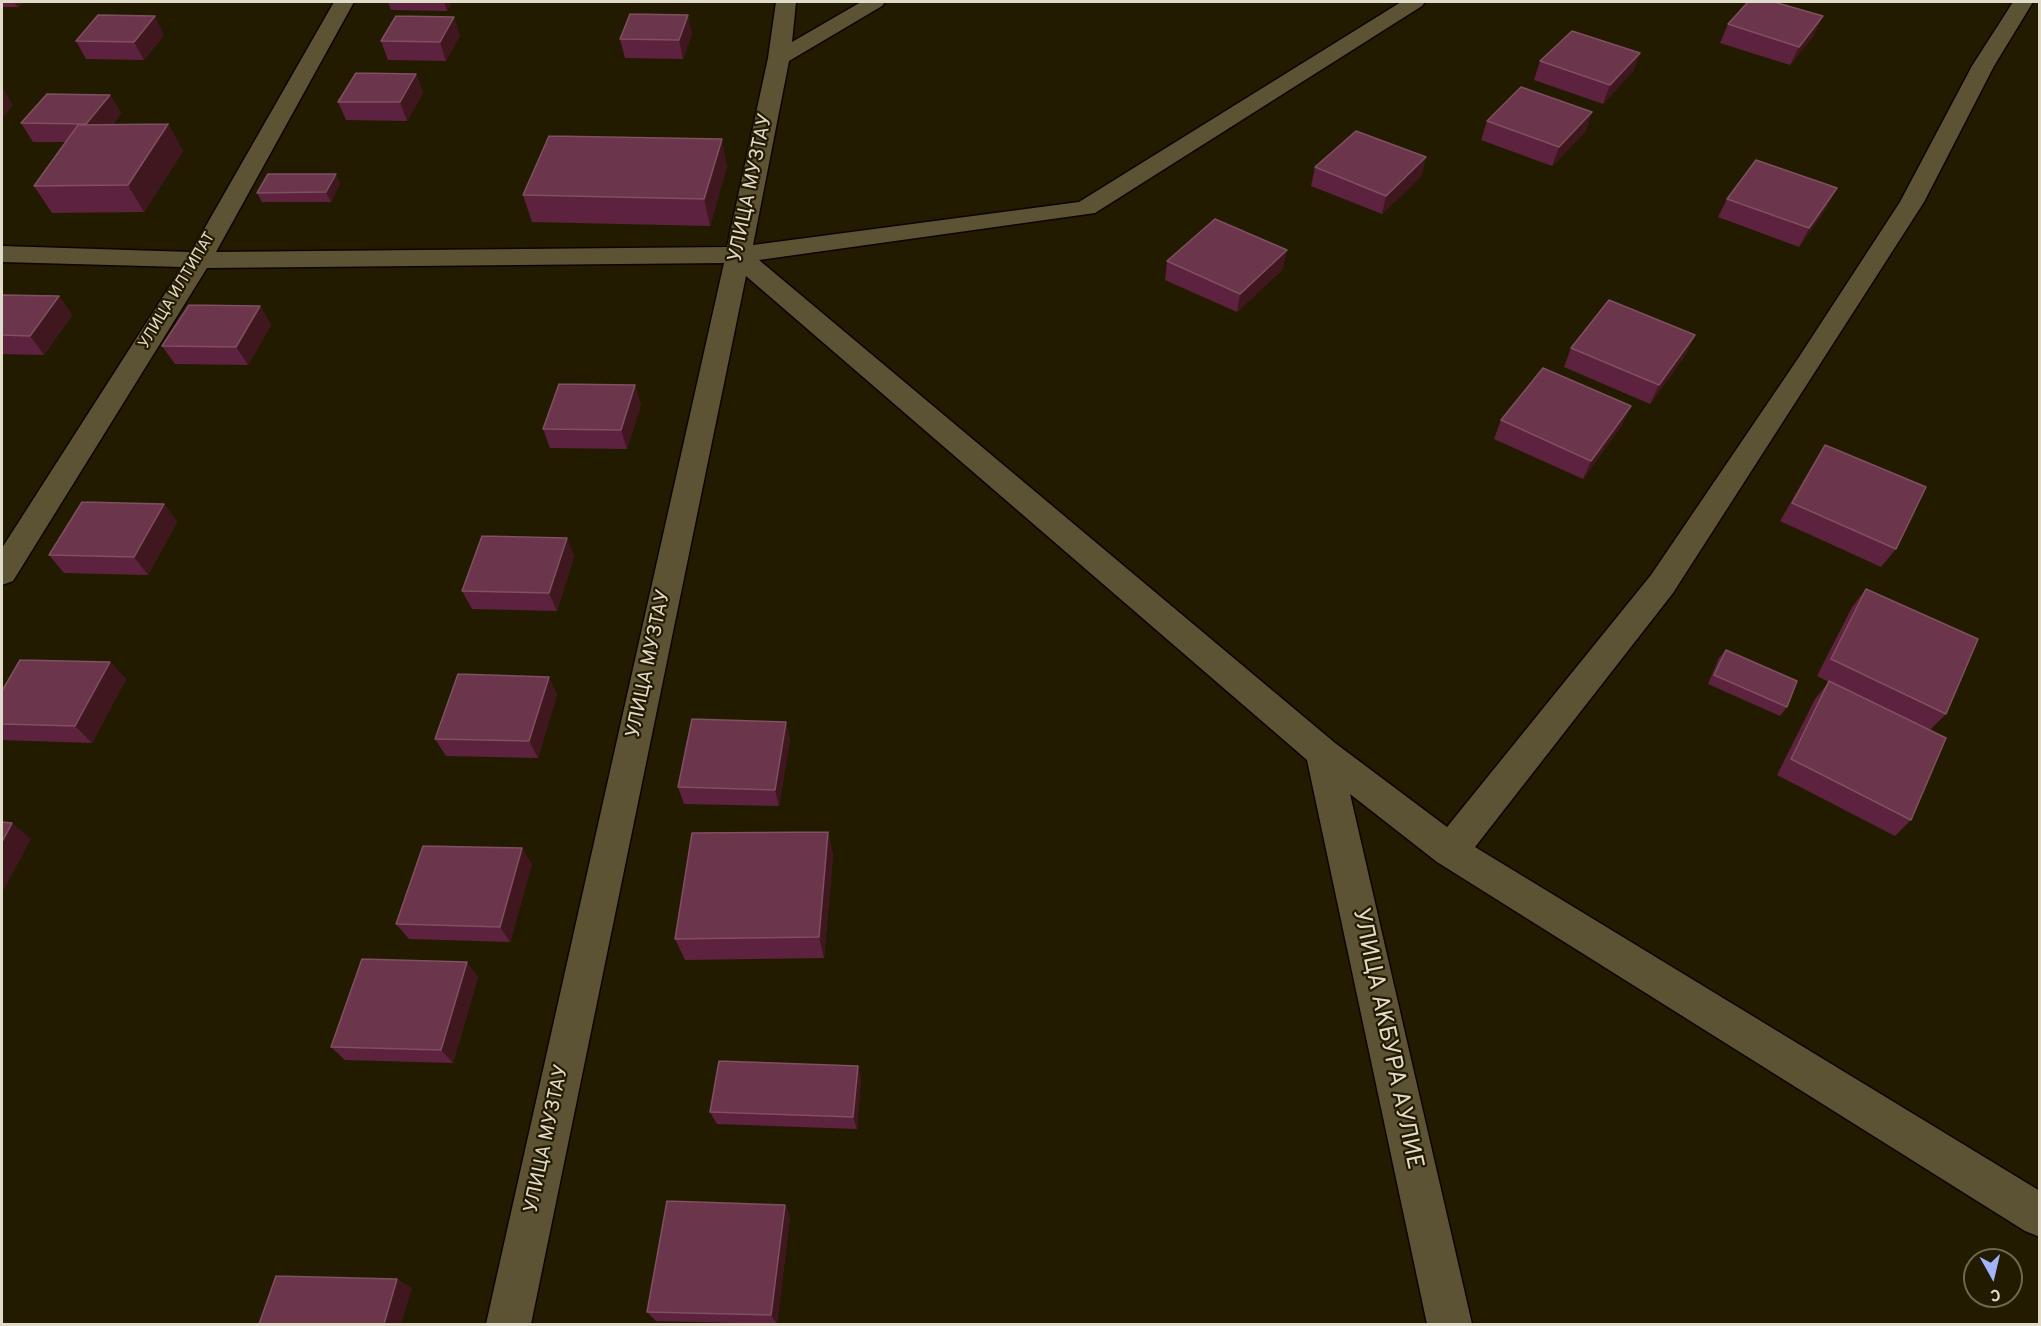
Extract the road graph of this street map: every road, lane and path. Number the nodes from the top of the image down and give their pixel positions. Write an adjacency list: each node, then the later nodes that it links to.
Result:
1 (344, 2): 9 (street, УЛИЦА ИЛТИПАТ)
2 (786, 2): 6 (street, УЛИЦА МУЗТАУ)
3 (875, 2): 6 (street)
4 (1415, 2): 8 (street)
5 (2024, 2): 12 (street)
6 (779, 58): 8 (street, УЛИЦА МУЗТАУ)
7 (2, 254): 9 (street)
8 (738, 255): 9 (street); 11 (street); 14 (street, УЛИЦА МУЗТАУ)
9 (199, 260): 10 (street, УЛИЦА ИЛТИПАТ)
10 (2, 573)
11 (1323, 753): 12 (street); 15 (street, УЛИЦА АКБУРА АУЛИЕ)
12 (1450, 851): 13 (street)
13 (2040, 1216)
14 (508, 1324)
15 (1449, 1324)

